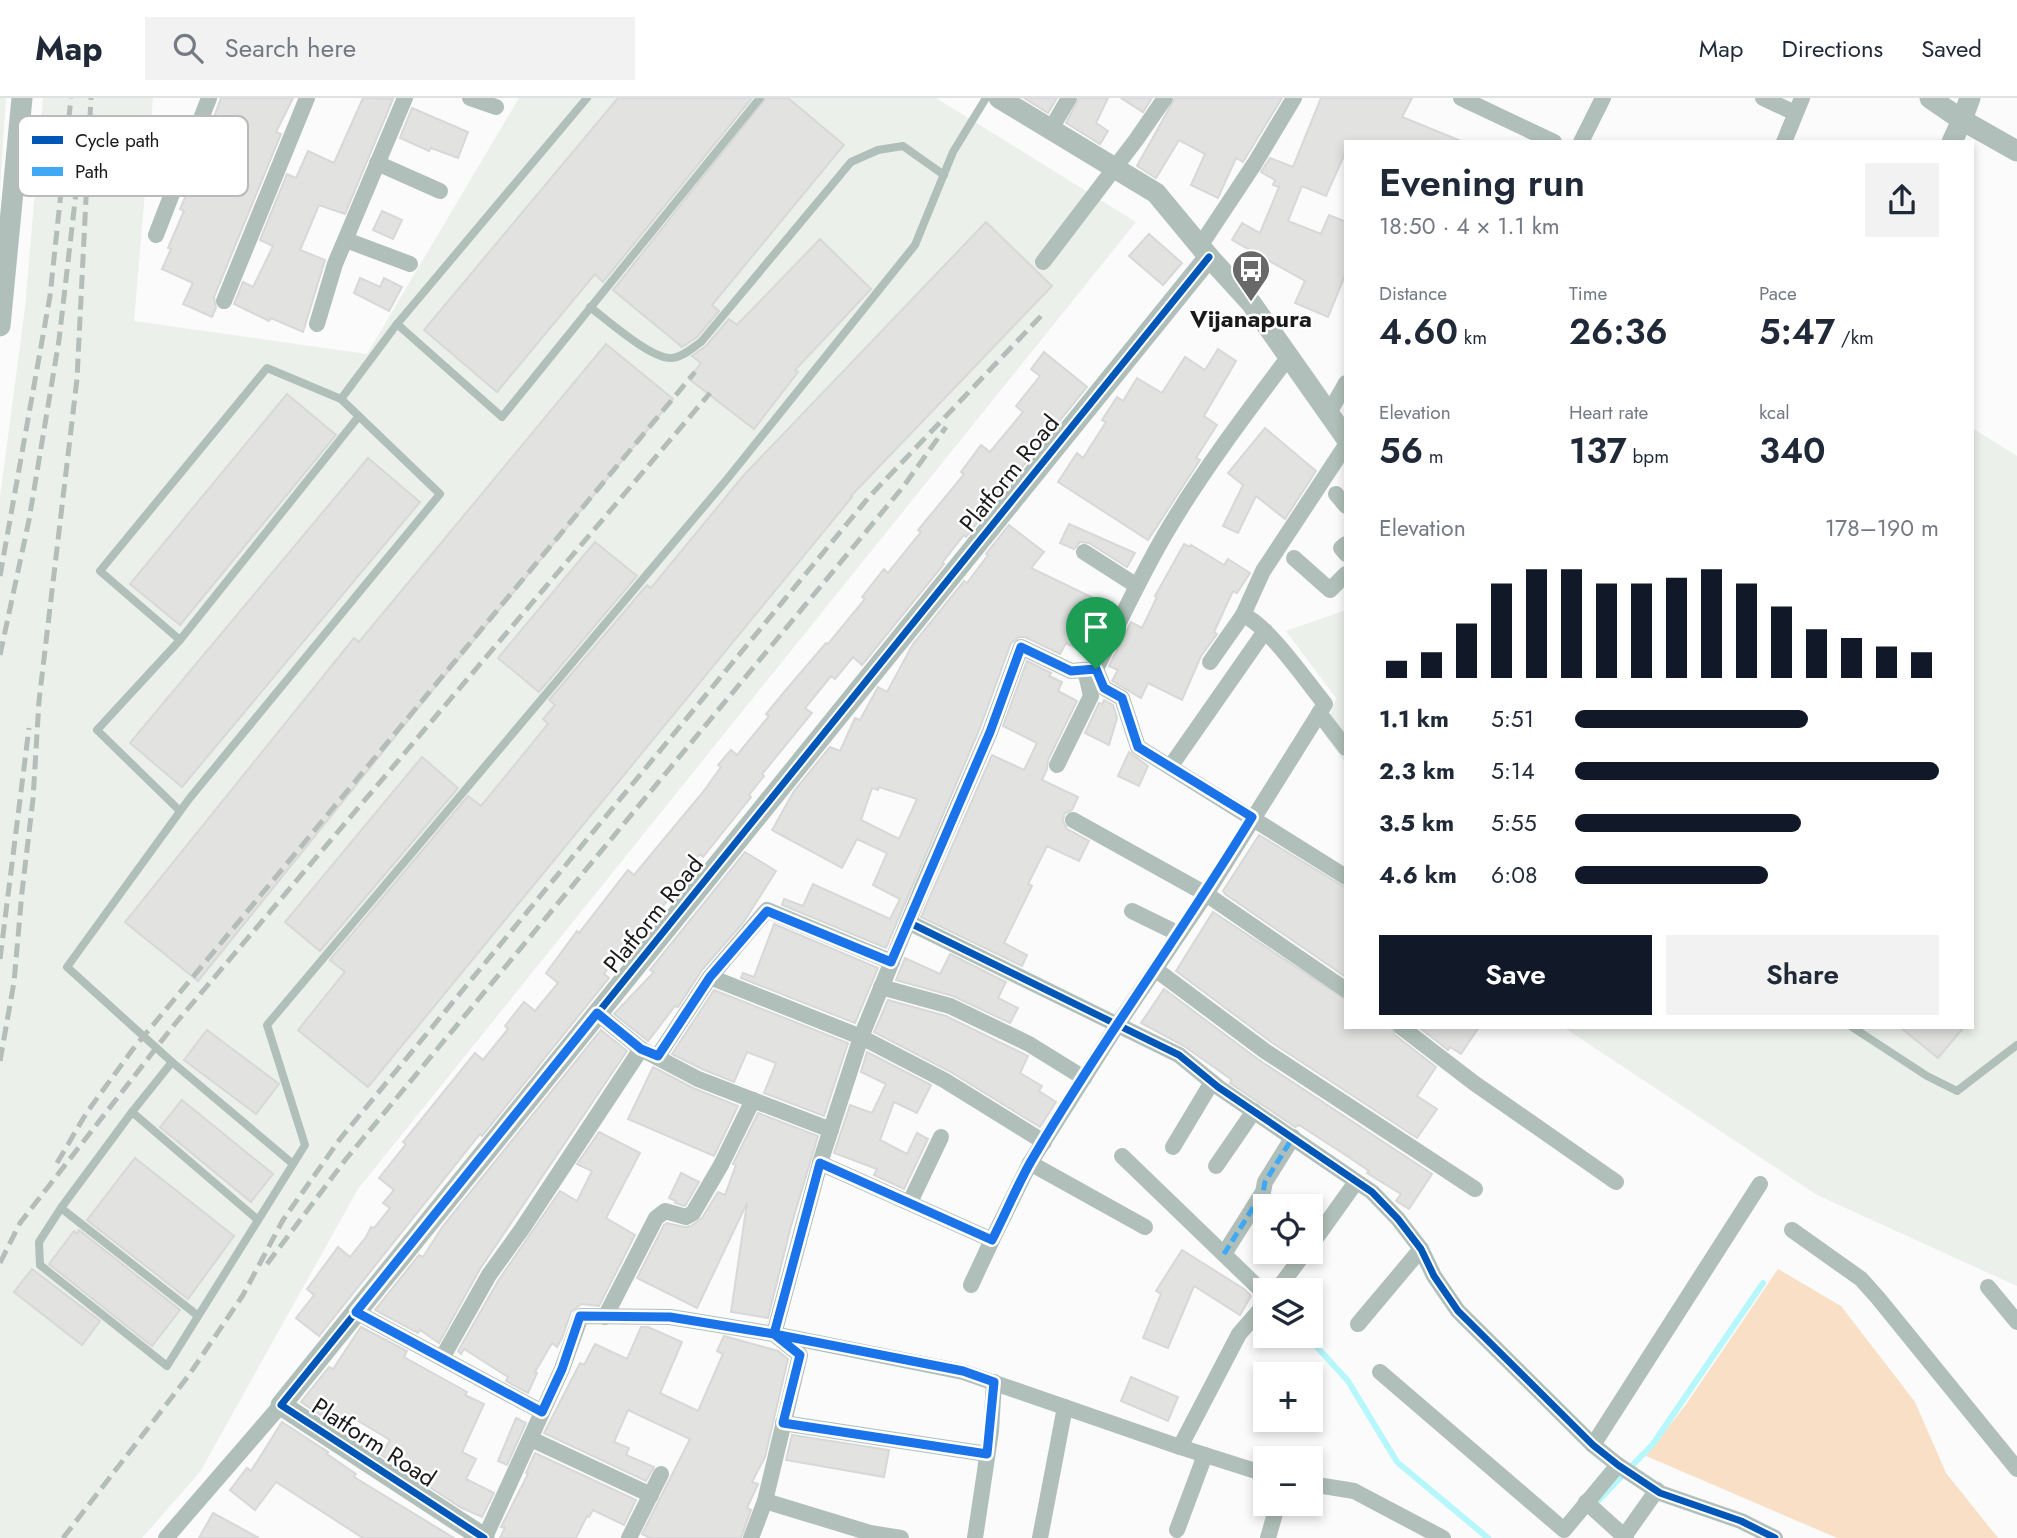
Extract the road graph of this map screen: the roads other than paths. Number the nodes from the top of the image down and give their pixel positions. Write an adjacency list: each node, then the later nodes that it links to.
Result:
1 (22, 98): 21 (street)
2 (209, 98): 22 (street)
3 (307, 98): 42 (street)
4 (405, 98): 31 (street)
5 (470, 98): 19 (street)
6 (587, 98): 46 (lane)
7 (760, 98): 43 (lane)
8 (986, 98): 33 (lane)
9 (999, 98): 25 (street)
10 (1069, 98): 25 (street)
11 (1165, 98): 32 (street)
12 (1294, 98): 39 (street)
13 (1461, 98): 26 (street)
14 (1603, 98): 27 (street)
15 (1763, 98): 20 (street)
16 (1802, 98): 20 (street)
17 (1930, 98): 23 (street)
18 (1970, 98): 23 (street)
19 (496, 107)
20 (1795, 113): 28 (street)
21 (19, 116)
22 (202, 116)
23 (1962, 120): 29 (street); 30 (street)
24 (18, 126): 36 (street)
25 (1051, 129): 32 (street)
26 (1550, 140)
27 (1581, 140)
28 (1785, 140)
29 (1953, 140)
30 (2017, 151)
31 (377, 163): 34 (street); 38 (street)
32 (1115, 168): 39 (street); 40 (street)
33 (944, 175): 43 (lane); 103 (lane)
34 (440, 191)
35 (171, 196): 37 (street)
36 (6, 208): 44 (street)
37 (156, 235)
38 (346, 240): 41 (street); 45 (street)
39 (1204, 252): 48 (street); 81 (street, Platform Road)
40 (1043, 262)
41 (410, 264)
42 (224, 302)
43 (590, 307): 46 (lane)
44 (0, 317): 47 (street)
45 (317, 324)
46 (397, 324): 50 (lane)
47 (0, 326)
48 (1290, 355): 51 (street); 58 (street)
49 (1344, 387): 51 (street)
50 (341, 399): 52 (lane); 61 (lane)
51 (1329, 413): 53 (street)
52 (359, 416): 61 (lane); 68 (lane)
53 (1344, 435)
54 (1344, 448): 59 (street)
55 (1084, 552): 58 (street)
56 (1294, 558): 57 (street)
57 (1344, 576)
58 (1137, 586): 63 (street)
59 (1243, 615): 60 (street); 62 (street)
60 (1265, 631): 64 (street); 67 (street)
61 (180, 640): 68 (lane)
62 (1210, 662)
63 (1090, 669): 66 (street); 67 (street); 74 (street)
64 (1319, 713): 65 (street); 69 (street)
65 (1344, 745)
66 (1057, 765)
67 (1170, 767): 69 (street)
68 (180, 811): 89 (lane)
69 (1252, 817): 71 (street); 72 (street)
70 (1073, 820): 72 (street)
71 (1344, 876)
72 (1206, 894): 75 (street); 80 (street)
73 (1132, 911): 75 (street)
74 (908, 922): 76 (street); 82 (street)
75 (1179, 934): 77 (street)
76 (891, 962): 78 (street); 79 (street)
77 (1155, 969): 82 (street); 108 (street)
78 (710, 977): 85 (street); 88 (street)
79 (881, 986): 85 (street); 90 (street)
80 (1344, 989)
81 (597, 1013): 87 (street); 121 (street, Platform Road)
82 (1118, 1024): 90 (street); 91 (street)
83 (1404, 1029): 106 (street)
84 (1855, 1029): 86 (lane)
85 (861, 1037): 95 (street); 98 (street)
86 (2017, 1045)
87 (641, 1049): 88 (street); 128 (street)
88 (658, 1056): 92 (street)
89 (172, 1062): 94 (lane); 103 (lane)
90 (1084, 1077): 98 (street)
91 (1212, 1083): 93 (street); 99 (street)
92 (753, 1100): 95 (street); 123 (street)
93 (1254, 1111): 97 (street); 104 (street)
94 (132, 1112): 110 (lane); 111 (lane)
95 (831, 1130): 101 (street)
96 (941, 1137): 109 (street)
97 (1293, 1137): 105 (street); 117 (street)
98 (1044, 1142): 102 (street)
99 (1174, 1147)
100 (1122, 1156): 117 (street)
101 (820, 1163): 109 (street); 127 (street)
102 (1030, 1163): 112 (street); 115 (street)
103 (293, 1164): 111 (lane)
104 (1216, 1166)
105 (1356, 1182): 113 (street); 116 (street)
106 (1616, 1182)
107 (1760, 1184): 136 (street)
108 (1475, 1189)
109 (909, 1202): 115 (street)
110 (61, 1208): 122 (lane); 122 (lane)
111 (258, 1220): 122 (lane)
112 (1145, 1227)
113 (1323, 1228)
114 (1792, 1230): 141 (street)
115 (992, 1240): 119 (street)
116 (1421, 1249): 126 (street); 136 (street)
117 (1224, 1255): 118 (street)
118 (1253, 1283)
119 (971, 1285)
120 (1988, 1287): 125 (street)
121 (356, 1312): 128 (street); 131 (street, Platform Road)
122 (197, 1315)
123 (604, 1317): 127 (street); 133 (street)
124 (1253, 1318): 137 (street)
125 (2017, 1322)
126 (1358, 1324)
127 (774, 1334): 130 (street); 134 (street)
128 (442, 1358): 133 (street)
129 (1380, 1372): 148 (street)
130 (994, 1382): 132 (street); 138 (street)
131 (281, 1405): 152 (street, Platform Road); 154 (street)
132 (1065, 1407): 137 (street); 159 (street)
133 (542, 1412): 135 (street)
134 (783, 1423): 138 (street); 147 (street)
135 (531, 1439): 146 (street); 152 (street)
136 (1593, 1445): 140 (street)
137 (1180, 1447): 139 (street)
138 (987, 1454): 158 (street)
139 (1205, 1455): 142 (street); 150 (street)
140 (1618, 1465): 145 (street); 148 (street)
141 (2017, 1469)
142 (1253, 1470)
143 (662, 1475): 146 (street)
144 (1323, 1487): 151 (street)
145 (1657, 1490): 153 (street); 161 (street)
146 (651, 1495): 155 (street)
147 (765, 1500): 156 (street); 157 (street)
148 (1587, 1502): 153 (street)
149 (1274, 1516): 160 (street)
150 (1177, 1530)
151 (1435, 1536)
152 (484, 1537)
153 (1624, 1537)
154 (166, 1538)
155 (629, 1538)
156 (751, 1538)
157 (901, 1538)
158 (975, 1538)
159 (1040, 1538)
160 (1268, 1538)
161 (1775, 1538)

